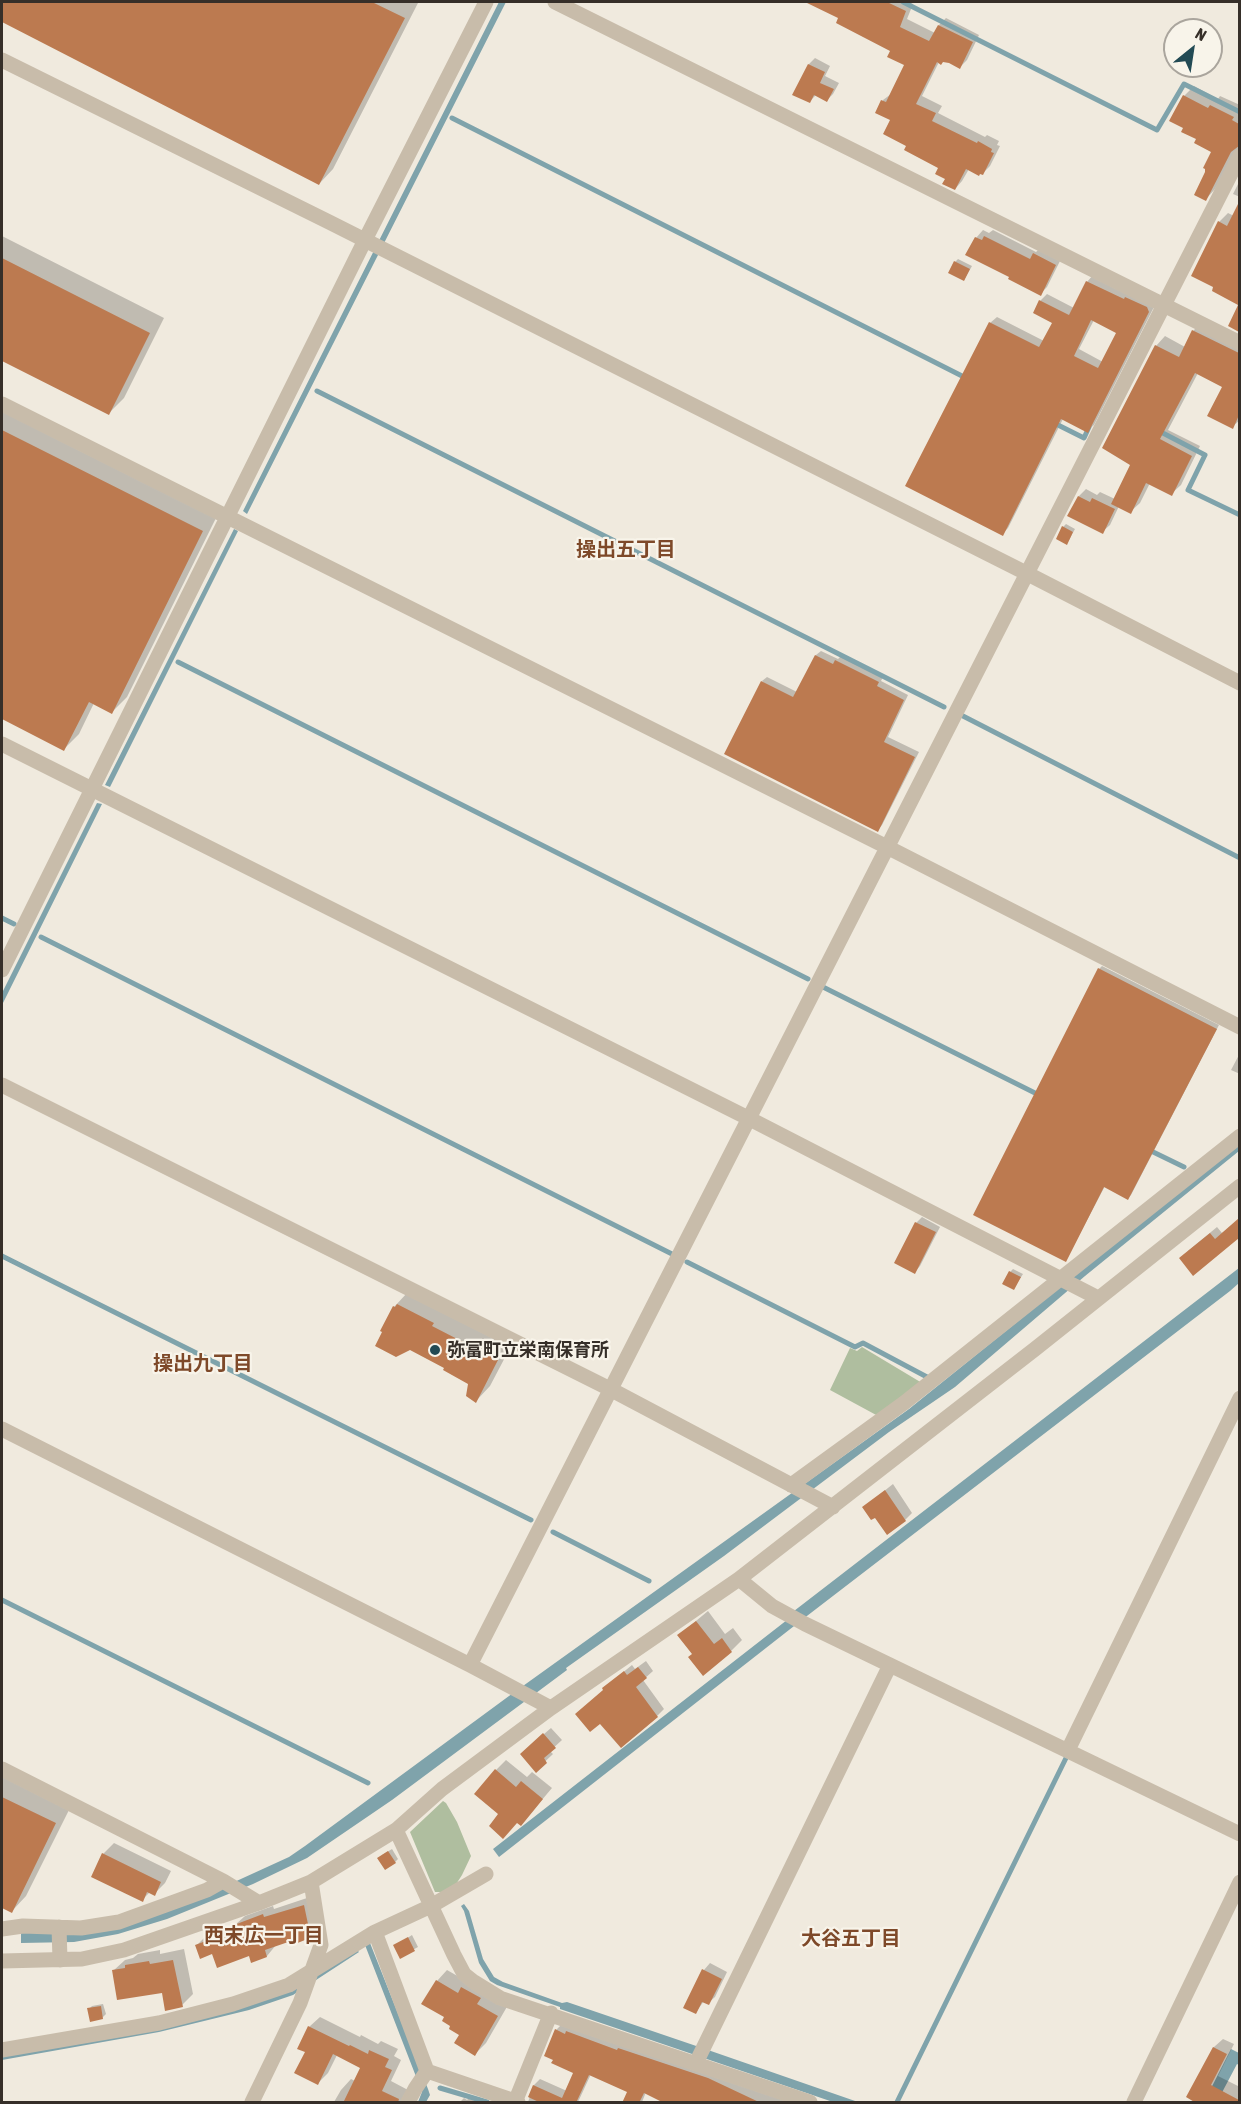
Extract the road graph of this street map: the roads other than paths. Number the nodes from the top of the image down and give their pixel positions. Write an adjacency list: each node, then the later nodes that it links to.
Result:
1 (486, 2): 5 (street)
2 (555, 2): 6 (street)
3 (2, 60): 5 (street)
4 (1239, 156): 6 (street)
5 (364, 240): 9 (street); 10 (street)
6 (1164, 306): 7 (street); 10 (street)
7 (1239, 343)
8 (2, 404): 9 (street)
9 (227, 516): 13 (street); 14 (street)
10 (1026, 573): 11 (street); 14 (street)
11 (1239, 683)
12 (2, 744): 13 (street)
13 (91, 789): 15 (street); 18 (street)
14 (887, 847): 16 (street); 18 (street)
15 (2, 970)
16 (1239, 1027)
17 (2, 1085): 23 (street)
18 (748, 1118): 21 (street); 23 (street)
19 (1239, 1136): 21 (street)
20 (1239, 1186): 22 (street)
21 (1061, 1279): 22 (street); 26 (street)
22 (1098, 1298): 27 (street)
23 (610, 1389): 26 (street); 29 (street)
24 (1239, 1398): 32 (street)
25 (2, 1430): 29 (street)
26 (791, 1485): 27 (street)
27 (833, 1507): 28 (street)
28 (740, 1580): 30 (street); 31 (street)
29 (470, 1665): 31 (street)
30 (890, 1665): 32 (street); 50 (street)
31 (551, 1708): 34 (street)
32 (1068, 1750): 35 (street)
33 (2, 1769): 37 (street)
34 (396, 1830): 38 (street); 41 (street)
35 (1239, 1834)
36 (486, 1874): 41 (street)
37 (223, 1881): 40 (street); 43 (street)
38 (311, 1882): 40 (street); 47 (street)
39 (1239, 1882): 56 (street)
40 (259, 1903): 45 (street)
41 (431, 1906): 44 (street); 48 (street)
42 (2, 1929): 43 (street)
43 (59, 1929): 45 (street)
44 (375, 1932): 47 (street); 51 (street)
45 (60, 1954): 46 (street)
46 (2, 1961)
47 (308, 1980): 49 (street); 54 (street)
48 (551, 2013): 50 (street); 53 (street)
49 (2, 2050)
50 (696, 2063): 55 (street)
51 (427, 2072): 52 (street); 53 (street)
52 (412, 2096)
53 (516, 2102)
54 (252, 2103)
55 (810, 2103)
56 (1134, 2103)

